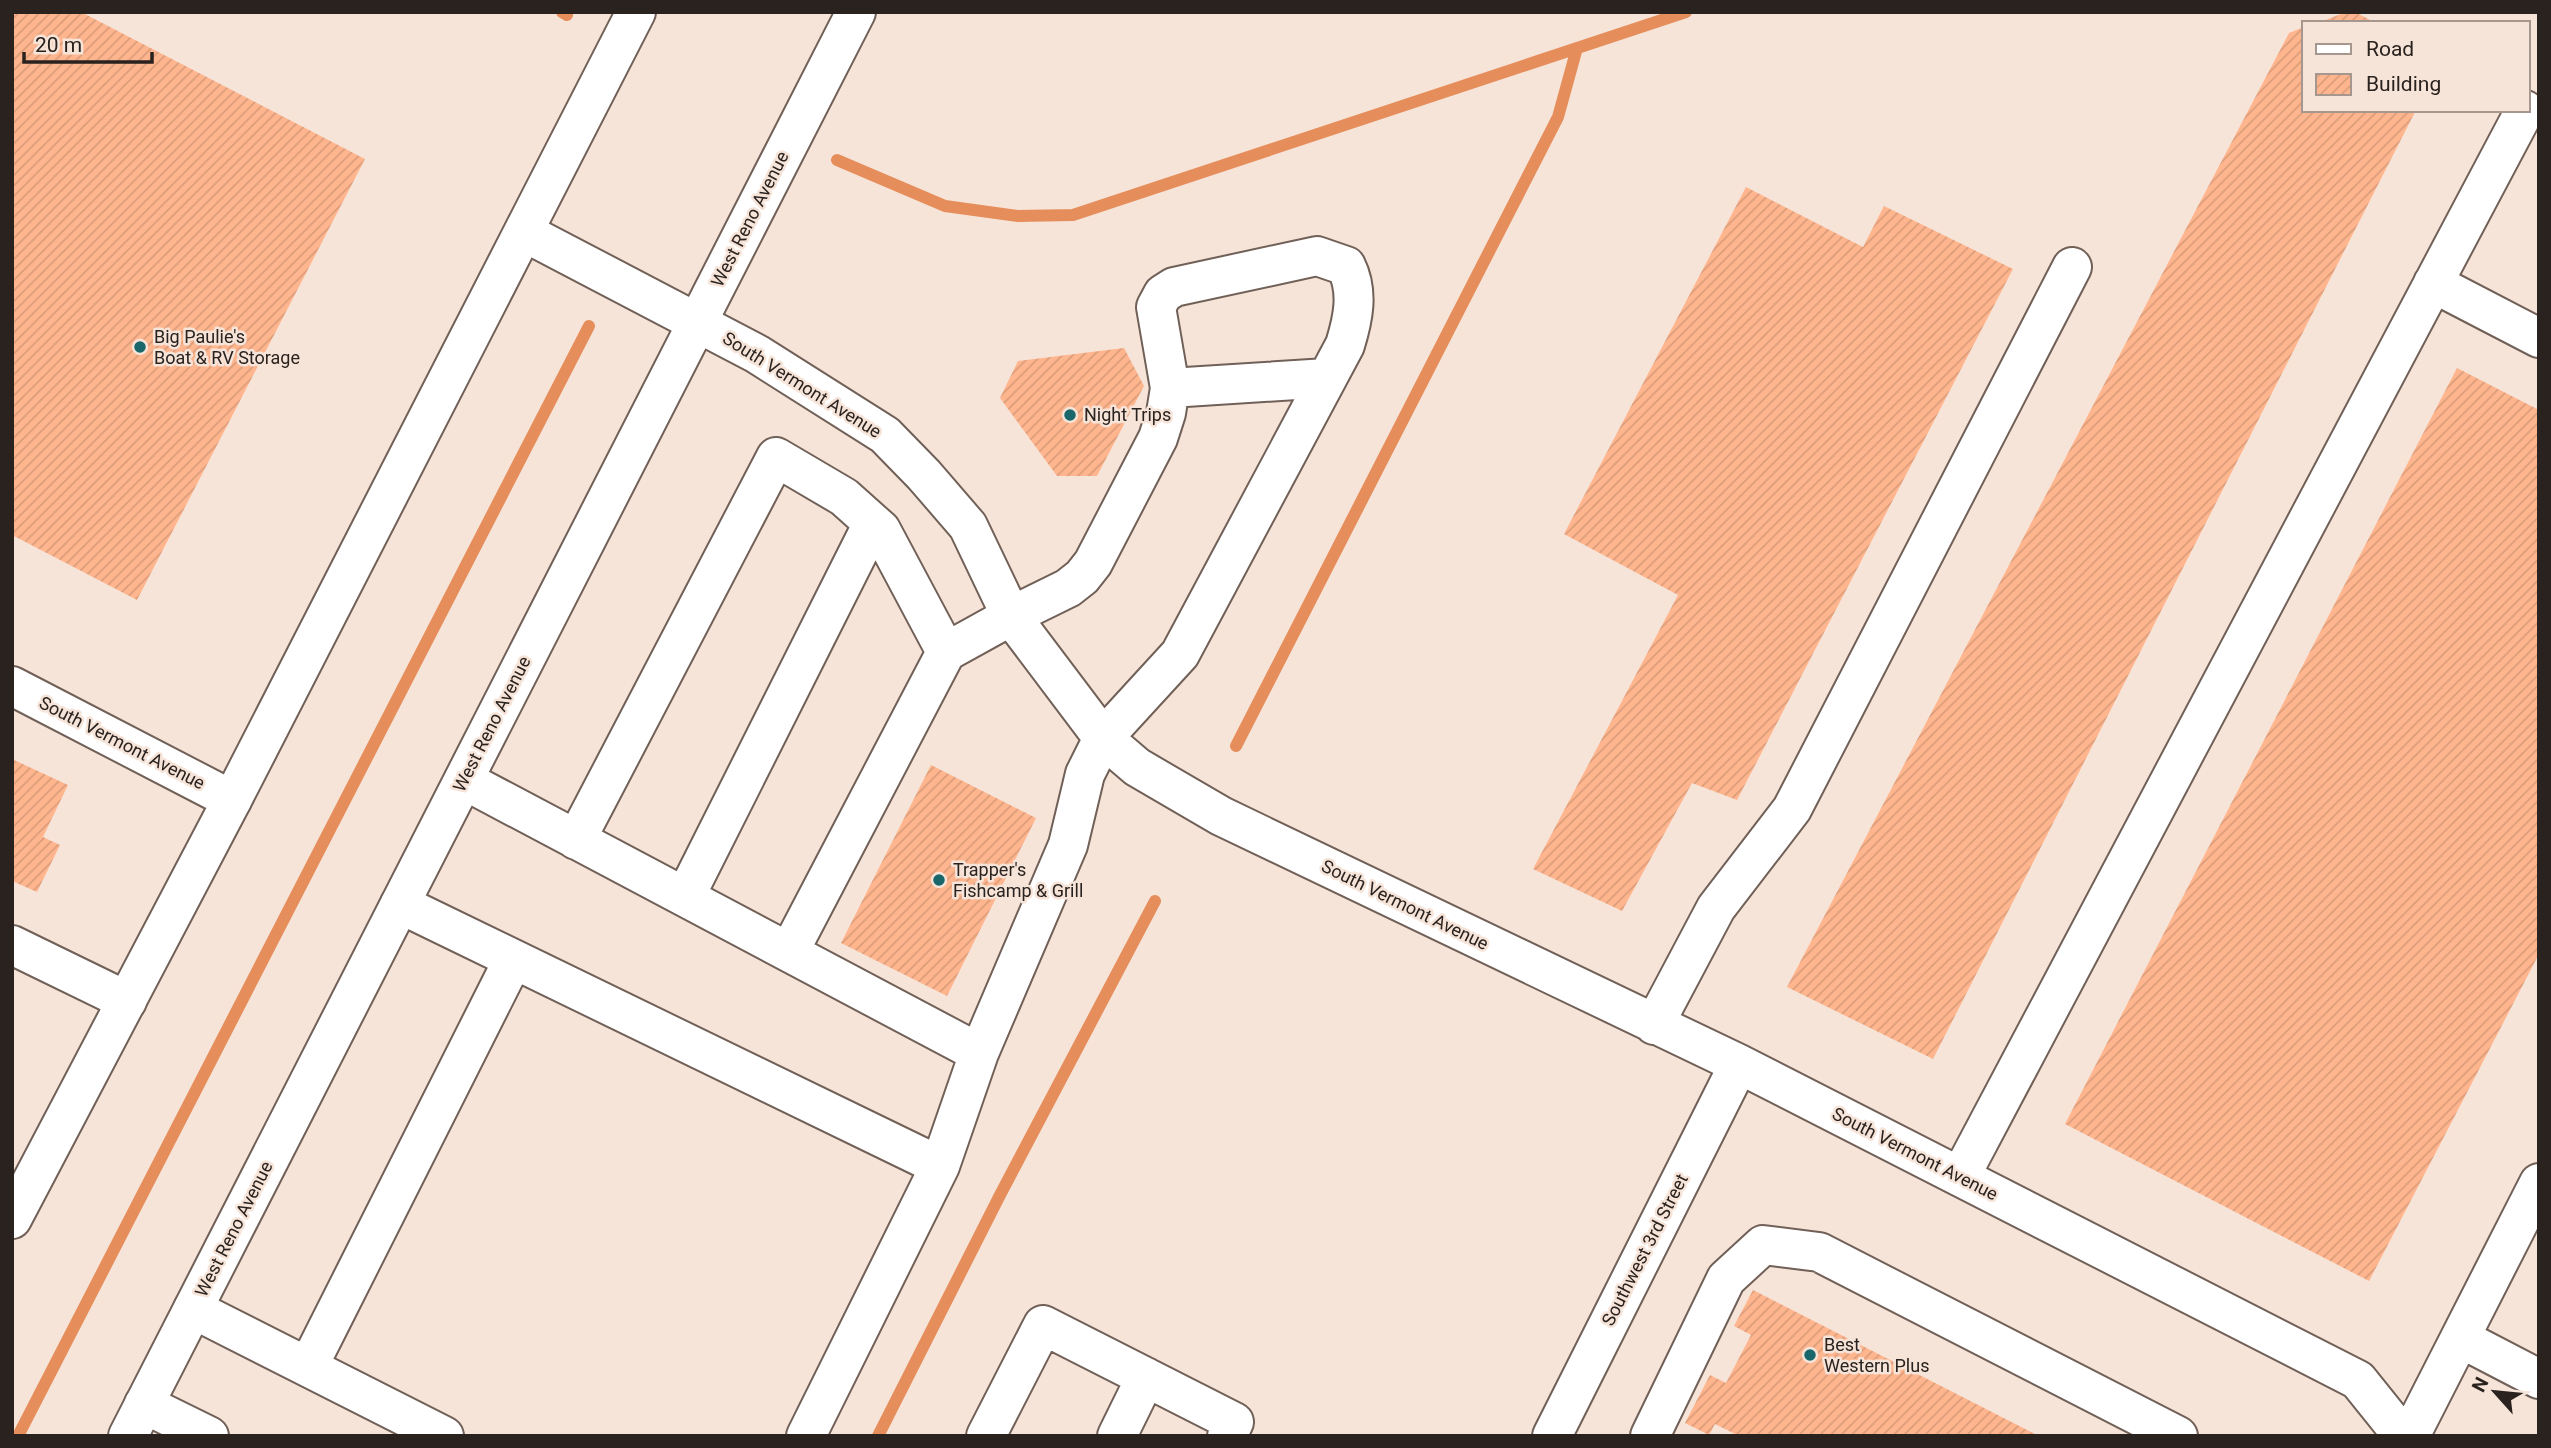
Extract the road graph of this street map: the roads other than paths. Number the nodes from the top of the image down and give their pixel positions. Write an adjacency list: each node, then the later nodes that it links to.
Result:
1 (636, 12): 6 (street)
2 (856, 12): 9 (street, West Reno Avenue)
3 (2539, 84): 4 (street)
4 (2530, 100)
5 (2524, 112): 8 (street)
6 (524, 232): 9 (street, South Vermont Avenue); 19 (street)
7 (2072, 267): 27 (street)
8 (2433, 283): 10 (street); 31 (street)
9 (698, 323): 14 (street, South Vermont Avenue); 18 (street, West Reno Avenue)
10 (2539, 338)
11 (1327, 378): 12 (street); 12 (street); 17 (street)
12 (1170, 387): 14 (street)
13 (873, 523): 15 (street); 20 (street); 21 (street)
14 (1011, 616): 15 (street); 17 (street, South Vermont Avenue)
15 (946, 652): 23 (street)
16 (12, 686): 19 (street, South Vermont Avenue)
17 (1103, 738): 27 (street, South Vermont Avenue); 28 (street)
18 (464, 780): 20 (street); 22 (street, West Reno Avenue)
19 (232, 800): 26 (street)
20 (576, 840): 21 (street)
21 (685, 897): 23 (street)
22 (400, 904): 25 (street); 34 (street, West Reno Avenue)
23 (789, 952): 28 (street)
24 (17, 960): 26 (street)
25 (513, 960): 30 (street); 36 (street)
26 (127, 1001): 33 (street)
27 (1654, 1025): 29 (street, South Vermont Avenue)
28 (979, 1053): 30 (street)
29 (1739, 1065): 31 (street, South Vermont Avenue); 46 (street, Southwest 3rd Street)
30 (940, 1166): 43 (street)
31 (1960, 1177): 49 (street, South Vermont Avenue)
32 (2539, 1183): 35 (street)
33 (17, 1199)
34 (193, 1308): 36 (street); 39 (street, West Reno Avenue)
35 (2460, 1338): 38 (street); 50 (street)
36 (308, 1367): 42 (street)
37 (1146, 1377): 40 (street); 44 (street); 45 (street)
38 (2539, 1378)
39 (136, 1420): 41 (street)
40 (1241, 1431)
41 (209, 1436)
42 (444, 1436)
43 (806, 1436)
44 (986, 1436)
45 (1117, 1436)
46 (1552, 1436)
47 (1650, 1436): 48 (street)
48 (2178, 1436)
49 (2403, 1436)
50 (2410, 1436)

